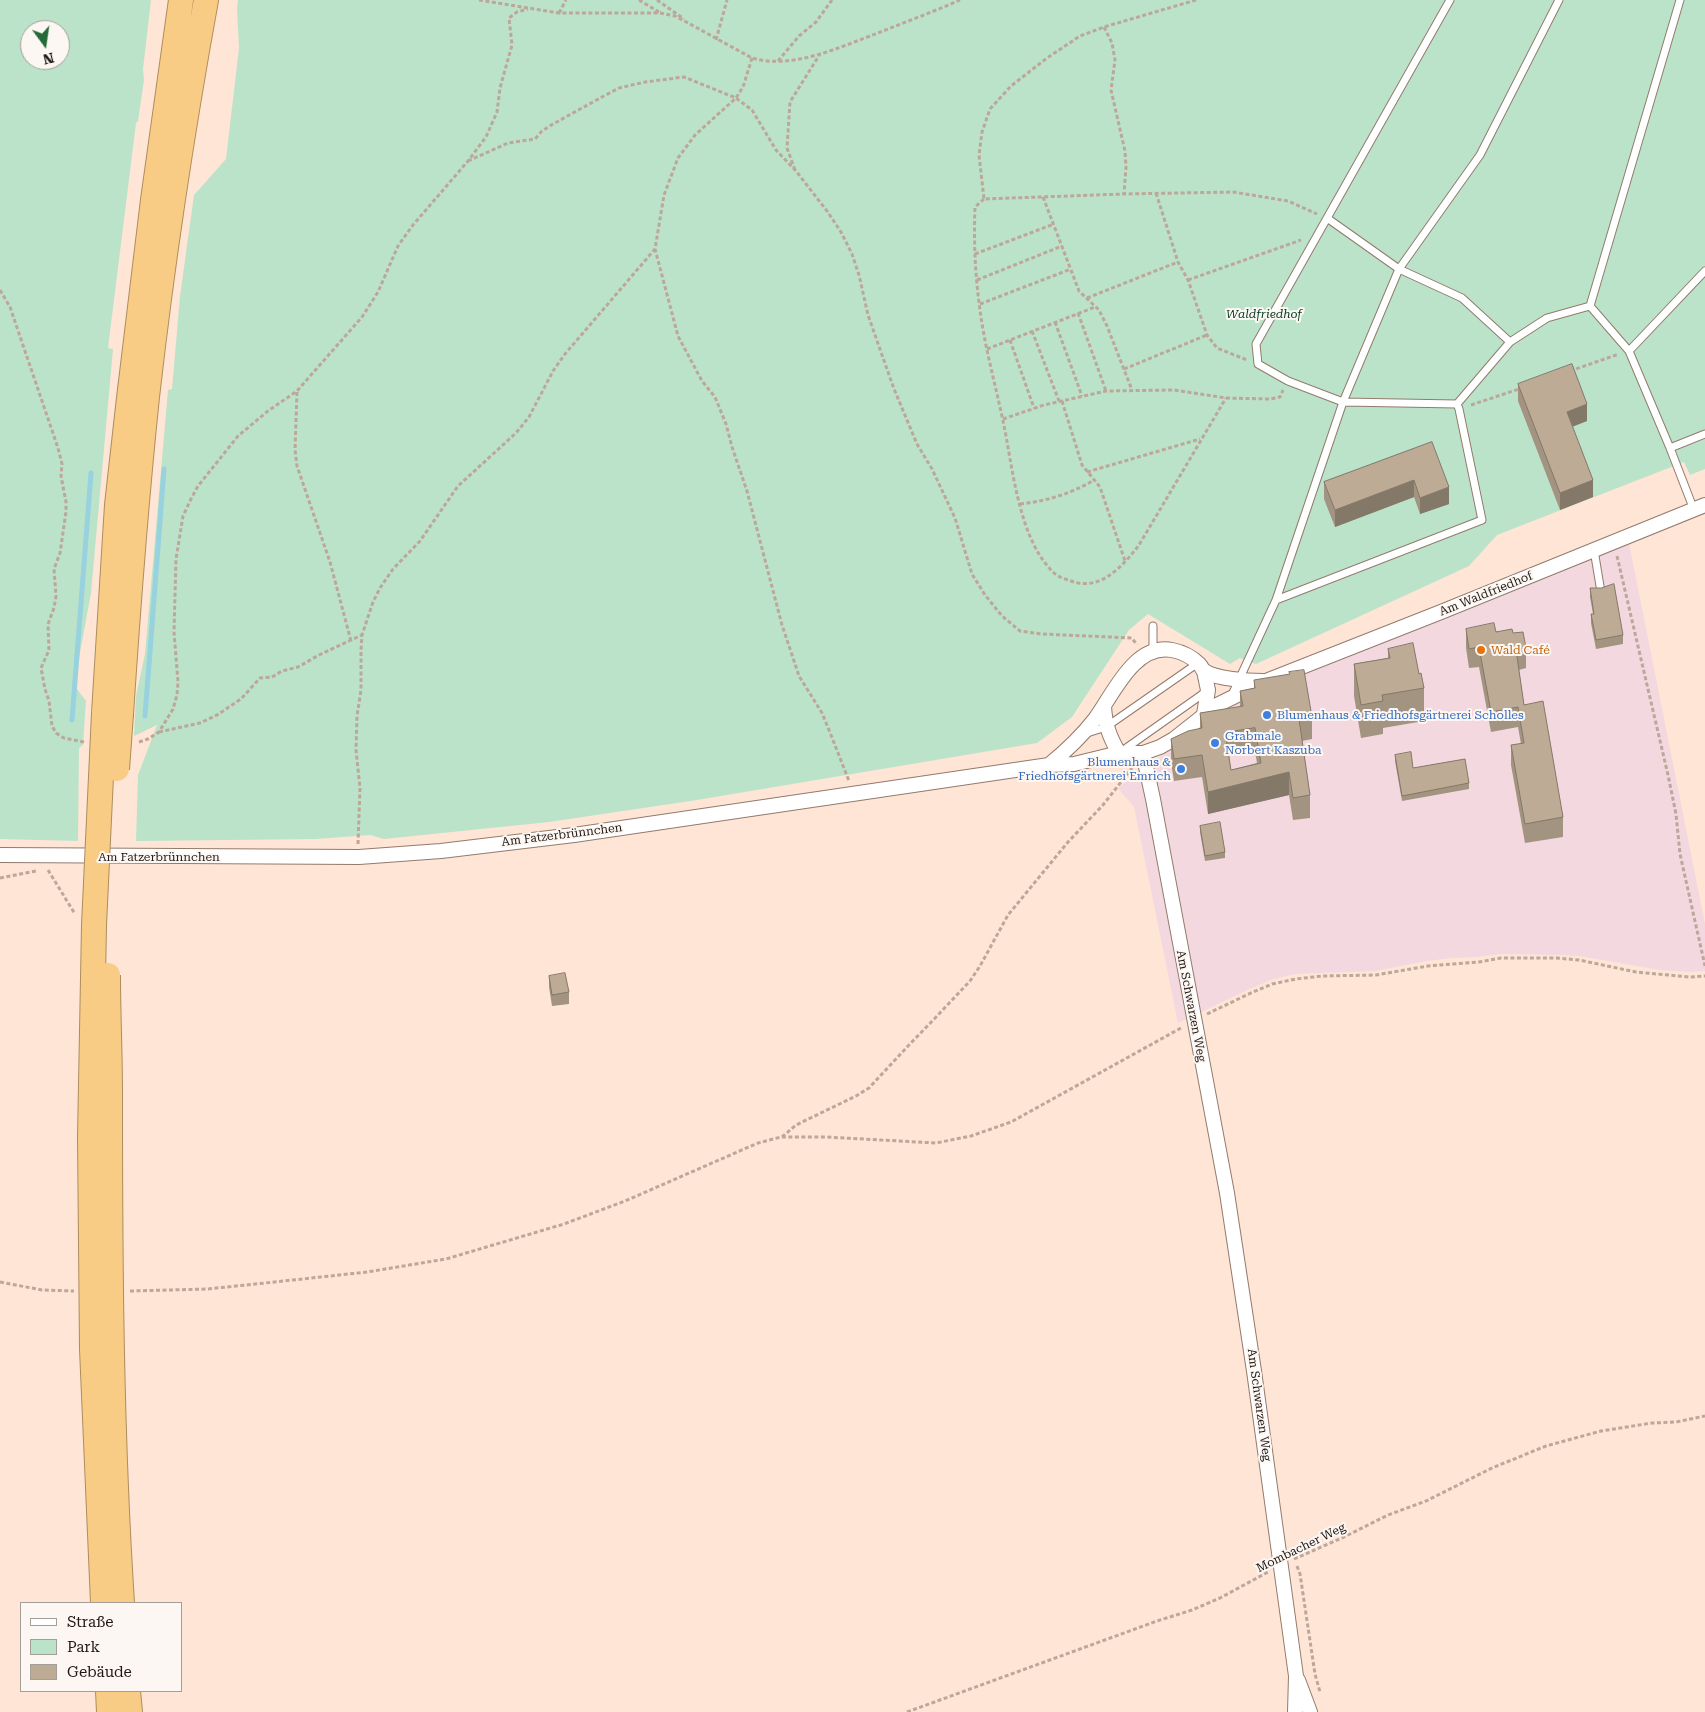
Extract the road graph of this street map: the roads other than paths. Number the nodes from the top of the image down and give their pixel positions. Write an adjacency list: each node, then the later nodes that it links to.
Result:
1 (181, 0): 28 (highway)
2 (206, 0): 28 (highway)
3 (1450, 0): 6 (lane)
4 (1559, 0): 7 (lane)
5 (1680, 0): 9 (lane)
6 (1327, 218): 7 (lane); 12 (lane)
7 (1399, 269): 10 (lane); 12 (lane)
8 (1705, 270): 11 (lane)
9 (1590, 306): 10 (lane); 11 (lane)
10 (1510, 342): 13 (lane)
11 (1629, 350): 15 (lane)
12 (1343, 402): 13 (lane); 19 (lane)
13 (1458, 407): 19 (lane)
14 (1705, 434): 15 (lane)
15 (1670, 448): 16 (lane)
16 (1700, 508): 17 (street, Am Waldfriedhof)
17 (1594, 550): 18 (lane); 24 (street, Am Waldfriedhof)
18 (1601, 592)
19 (1276, 600): 23 (lane)
20 (1154, 626): 21 (lane)
21 (1153, 652): 22 (street); 27 (street)
22 (1201, 667): 23 (street); 25 (street); 30 (lane)
23 (1238, 679): 24 (street); 26 (lane)
24 (1266, 681): 26 (street)
25 (1208, 690): 29 (street); 32 (lane)
26 (1231, 697): 29 (street)
27 (1104, 706): 30 (street); 31 (street)
28 (112, 713): 36 (highway, bridge); 37 (highway, bridge)
29 (1204, 714): 33 (street)
30 (1106, 727): 31 (lane); 32 (street)
31 (1082, 734): 34 (street)
32 (1119, 753): 33 (street); 34 (street, Am Fatzerbrünnchen)
33 (1143, 753): 38 (street, Am Schwarzen Weg)
34 (1049, 765): 35 (street, Am Fatzerbrünnchen)
35 (0, 855)
36 (102, 1602)
37 (122, 1602)
38 (1296, 1676): 43 (street, Am Schwarzen Weg); 44 (street, Am Schwarzen Weg)
39 (108, 1692): 41 (highway)
40 (128, 1692): 42 (highway)
41 (110, 1712)
42 (130, 1712)
43 (1295, 1712)
44 (1310, 1712)

